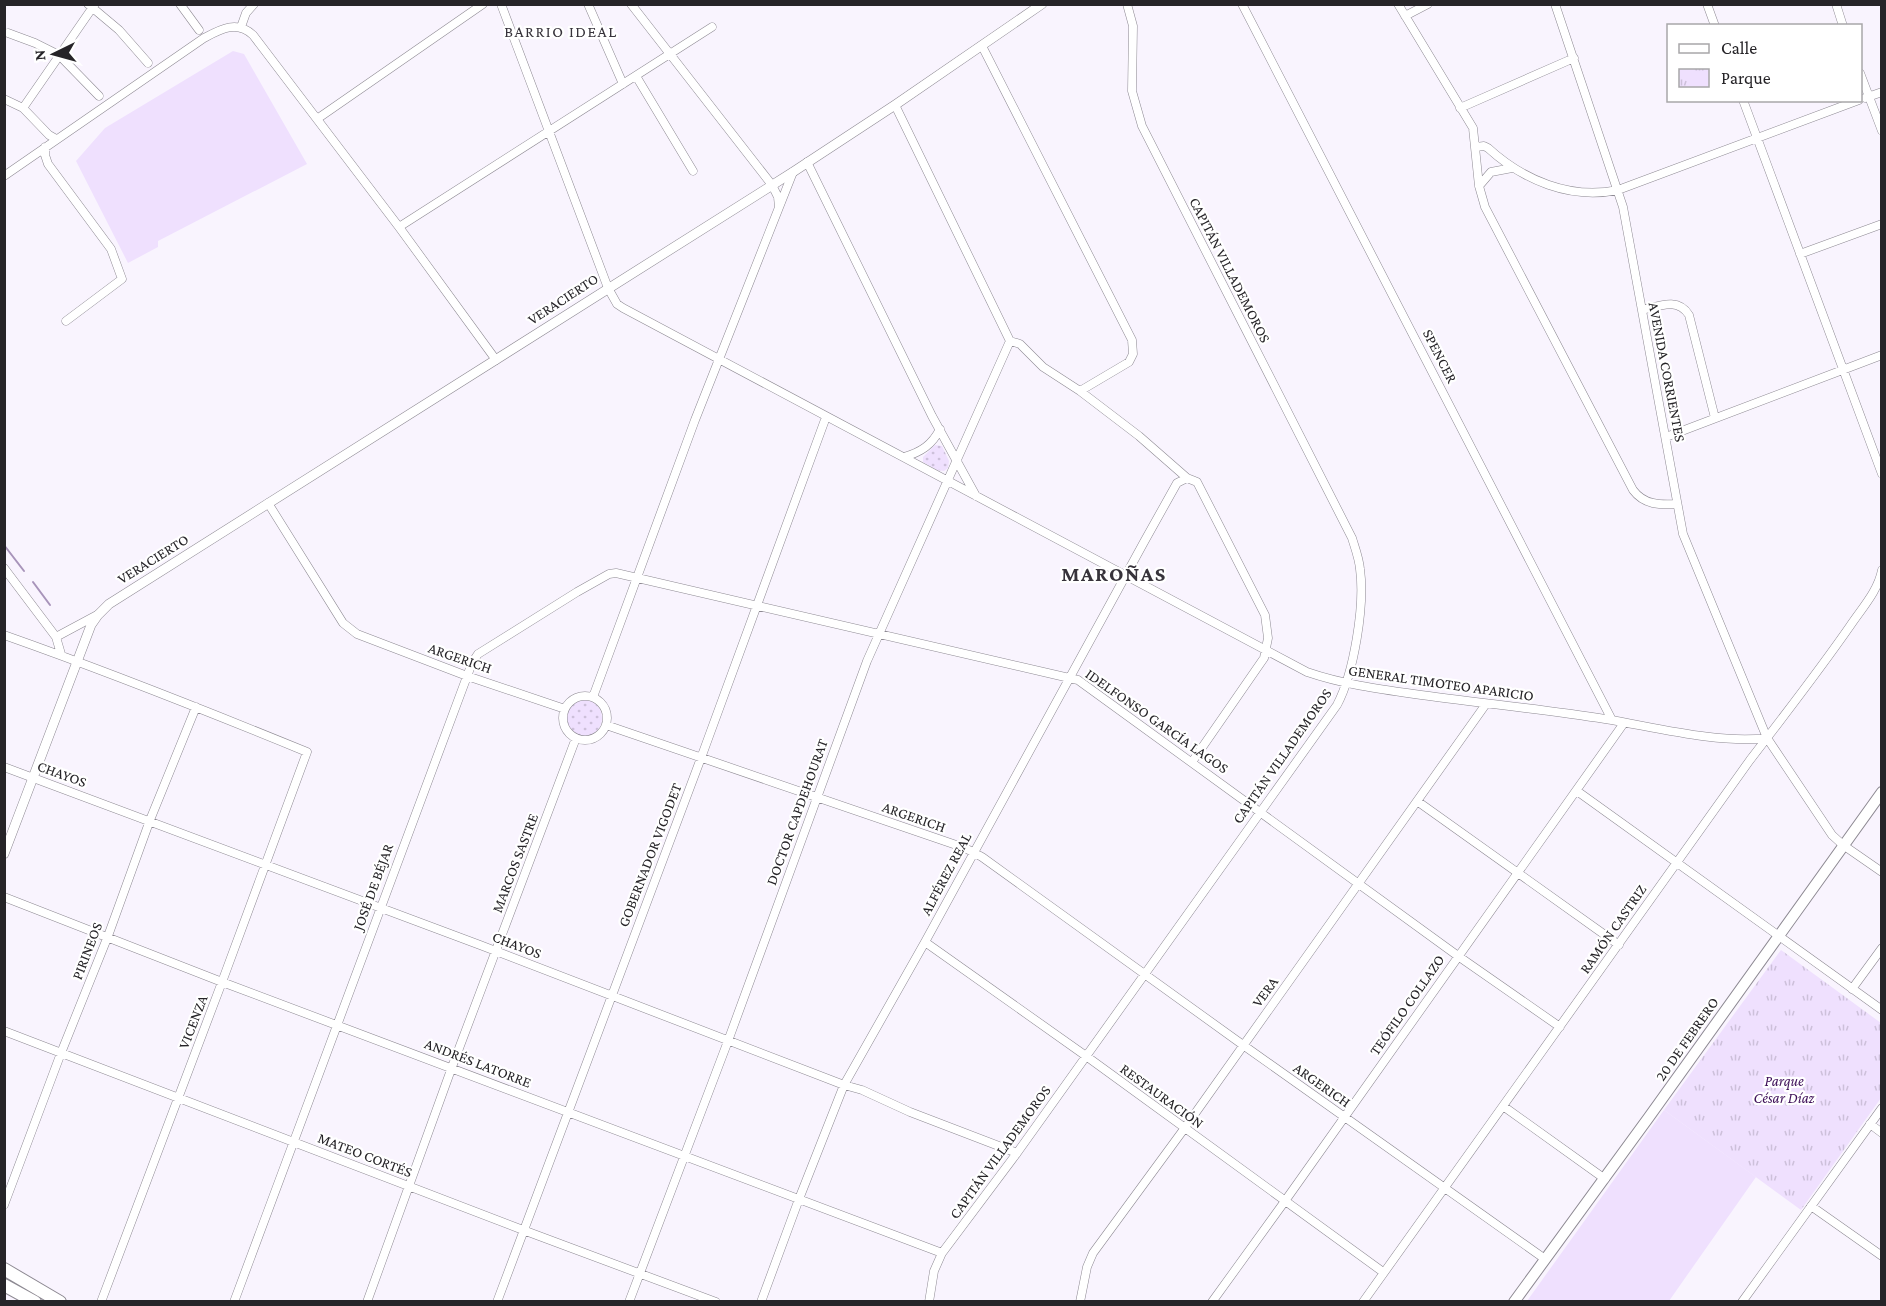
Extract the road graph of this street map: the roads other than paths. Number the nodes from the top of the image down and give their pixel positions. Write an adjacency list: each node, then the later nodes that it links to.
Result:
1 (180, 4): 21 (street)
2 (254, 4): 19 (street)
3 (483, 4): 41 (street)
4 (501, 4): 42 (street, GENERAL TIMOTEO APARICIO)
5 (588, 4): 30 (street)
6 (631, 4): 24 (street)
7 (1042, 4): 23 (street, VERACIERTO)
8 (1127, 4): 96 (street, CAPITÁN VILLADEMOROS)
9 (1242, 4): 101 (street, SPENCER)
10 (1398, 4): 16 (street)
11 (1428, 4): 16 (street)
12 (1555, 4): 26 (street, AVENIDA CORRIENTES)
13 (1707, 4): 17 (street)
14 (1836, 4): 18 (street)
15 (92, 6): 25 (street); 27 (street)
16 (1405, 16): 40 (street)
17 (1714, 24)
18 (1842, 24)
19 (241, 27): 41 (street); 45 (street)
20 (712, 27): 24 (street)
21 (199, 30)
22 (9, 33): 25 (street)
23 (982, 46): 38 (street, VERACIERTO); 68 (street)
24 (670, 54): 28 (street); 53 (street)
25 (59, 55): 32 (street); 39 (street)
26 (1574, 58): 40 (street); 55 (street, AVENIDA CORRIENTES)
27 (148, 63)
28 (636, 76): 30 (street); 50 (street)
29 (1862, 78): 33 (street)
30 (623, 84): 42 (street)
31 (1881, 92): 33 (street)
32 (99, 96)
33 (1869, 97): 35 (street); 43 (street)
34 (4, 99): 39 (street)
35 (1862, 99)
36 (1744, 102): 44 (street)
37 (1854, 102): 44 (street)
38 (895, 105): 48 (street, VERACIERTO); 63 (street)
39 (23, 108): 45 (street)
40 (1461, 108): 47 (street)
41 (317, 119): 58 (street)
42 (549, 131): 58 (street); 60 (street, GENERAL TIMOTEO APARICIO)
43 (1881, 131)
44 (1757, 138): 55 (street); 59 (street)
45 (56, 140): 46 (street)
46 (45, 147): 52 (street); 62 (street)
47 (1476, 147): 49 (street); 54 (street)
48 (807, 162): 51 (street, VERACIERTO); 71 (street)
49 (1512, 168): 54 (street); 55 (street)
50 (693, 171)
51 (794, 172): 53 (street, VERACIERTO); 56 (street)
52 (4, 176)
53 (772, 185): 56 (street); 60 (street, VERACIERTO)
54 (1479, 186): 80 (street)
55 (1618, 190): 61 (street, AVENIDA CORRIENTES)
56 (779, 207): 66 (street)
57 (1881, 224): 59 (street)
58 (399, 227): 65 (street)
59 (1800, 254): 67 (street)
60 (608, 288): 65 (street, VERACIERTO); 66 (street, GENERAL TIMOTEO APARICIO)
61 (1642, 310): 70 (street); 72 (street, AVENIDA CORRIENTES)
62 (66, 321)
63 (1010, 341): 68 (street); 74 (street, DOCTOR CAPDEHOURAT)
64 (1881, 355): 67 (street)
65 (496, 360): 79 (street, VERACIERTO)
66 (719, 360): 69 (street, GENERAL TIMOTEO APARICIO); 84 (street)
67 (1844, 370): 70 (street); 75 (street)
68 (1080, 391): 76 (street)
69 (826, 417): 73 (street, GENERAL TIMOTEO APARICIO); 86 (street, GOBERNADOR VIGODET)
70 (1715, 418): 72 (street)
71 (939, 429): 73 (street); 74 (street)
72 (1666, 437): 80 (street, AVENIDA CORRIENTES)
73 (904, 457): 77 (street, GENERAL TIMOTEO APARICIO)
74 (957, 460): 77 (street, DOCTOR CAPDEHOURAT); 78 (street)
75 (1881, 474)
76 (1187, 478): 83 (street, ALFÉREZ REAL); 91 (street)
77 (948, 481): 78 (street, GENERAL TIMOTEO APARICIO); 89 (street, DOCTOR CAPDEHOURAT)
78 (976, 496): 83 (street, GENERAL TIMOTEO APARICIO)
79 (268, 503): 87 (street, VERACIERTO); 94 (street, ARGERICH)
80 (1677, 504): 105 (street, AVENIDA CORRIENTES)
81 (4, 568): 90 (street)
82 (1881, 570): 85 (street, RAMÓN CASTRIZ)
83 (1126, 575): 91 (street, GENERAL TIMOTEO APARICIO); 95 (street, ALFÉREZ REAL)
84 (636, 579): 86 (street, IDELFONSO GARCÍA LAGOS); 94 (street, JOSÉ DE BÉJAR); 97 (street)
85 (1880, 584): 105 (street, RAMÓN CASTRIZ)
86 (755, 605): 89 (street, IDELFONSO GARCÍA LAGOS); 106 (street, GOBERNADOR VIGODET)
87 (98, 615): 90 (street, VERACIERTO); 93 (street, VERACIERTO)
88 (4, 635): 92 (street)
89 (879, 635): 95 (street, IDELFONSO GARCÍA LAGOS); 112 (street, DOCTOR CAPDEHOURAT)
90 (56, 637): 92 (street)
91 (1266, 651): 96 (street, GENERAL TIMOTEO APARICIO); 107 (street)
92 (61, 654): 93 (street)
93 (79, 661): 99 (street); 109 (street, VERACIERTO)
94 (467, 676): 100 (street, ARGERICH); 125 (street, JOSÉ DE BÉJAR)
95 (1070, 677): 107 (street, IDELFONSO GARCÍA LAGOS); 117 (street, ALFÉREZ REAL)
96 (1348, 683): 98 (street, GENERAL TIMOTEO APARICIO); 114 (street, CAPITÁN VILLADEMOROS)
97 (593, 697): 100 (street); 103 (street)
98 (1486, 704): 101 (street, GENERAL TIMOTEO APARICIO); 113 (street, VERA)
99 (196, 707): 115 (street, PIRINEOS); 120 (street, VICENZA)
100 (565, 709): 104 (street)
101 (1612, 720): 102 (street, GENERAL TIMOTEO APARICIO)
102 (1624, 723): 105 (street, GENERAL TIMOTEO APARICIO); 110 (street, TEÓFILO COLLAZO)
103 (606, 725): 104 (street); 106 (street, ARGERICH)
104 (576, 738): 131 (street, MARCOS SASTRE)
105 (1767, 738): 116 (street); 119 (street, RAMÓN CASTRIZ)
106 (701, 758): 112 (street, ARGERICH); 136 (street, GOBERNADOR VIGODET)
107 (1192, 762): 114 (street, IDELFONSO GARCÍA LAGOS)
108 (4, 767): 109 (street, CHAYOS)
109 (33, 778): 115 (street, CHAYOS); 118 (street, VERACIERTO)
110 (1577, 791): 119 (street); 122 (street, TEÓFILO COLLAZO)
111 (1881, 792): 116 (main road, 20 DE FEBRERO)
112 (816, 799): 117 (street, ARGERICH); 141 (street, DOCTOR CAPDEHOURAT)
113 (1417, 801): 122 (street); 123 (street, VERA)
114 (1260, 811): 123 (street, IDELFONSO GARCÍA LAGOS); 133 (street, CAPITÁN VILLADEMOROS)
115 (150, 820): 120 (street, CHAYOS); 127 (street, PIRINEOS)
116 (1843, 845): 121 (street); 126 (main road, 20 DE FEBRERO)
117 (973, 852): 128 (street, ALFÉREZ REAL); 133 (street, ARGERICH)
118 (4, 854)
119 (1676, 863): 126 (street); 129 (street, RAMÓN CASTRIZ)
120 (266, 866): 125 (street, CHAYOS); 134 (street, VICENZA)
121 (1881, 872)
122 (1518, 873): 129 (street); 132 (street, TEÓFILO COLLAZO)
123 (1360, 883): 132 (street, IDELFONSO GARCÍA LAGOS); 142 (street, VERA)
124 (4, 897): 127 (street, ANDRÉS LATORRE)
125 (379, 908): 131 (street, CHAYOS); 138 (street, JOSÉ DE BÉJAR)
126 (1779, 935): 135 (street); 158 (main road, 20 DE FEBRERO)
127 (108, 936): 134 (street, ANDRÉS LATORRE); 143 (street, PIRINEOS)
128 (925, 942): 144 (street, RESTAURACIÓN); 146 (street, ALFÉREZ REAL)
129 (1619, 945): 139 (street, RAMÓN CASTRIZ)
130 (1881, 948): 135 (street)
131 (496, 952): 136 (street, CHAYOS); 145 (street, MARCOS SASTRE)
132 (1458, 956): 139 (street, IDELFONSO GARCÍA LAGOS); 151 (street, TEÓFILO COLLAZO)
133 (1145, 974): 142 (street, ARGERICH); 144 (street, CAPITÁN VILLADEMOROS)
134 (222, 982): 138 (street, ANDRÉS LATORRE); 147 (street, VICENZA)
135 (1852, 989): 137 (street)
136 (611, 996): 141 (street, CHAYOS); 150 (street, GOBERNADOR VIGODET)
137 (1881, 1010)
138 (337, 1025): 145 (street, ANDRÉS LATORRE); 155 (street, JOSÉ DE BÉJAR)
139 (1560, 1027): 148 (street, RAMÓN CASTRIZ)
140 (4, 1031): 143 (street, MATEO CORTÉS)
141 (728, 1041): 146 (street, CHAYOS); 157 (street, DOCTOR CAPDEHOURAT)
142 (1243, 1045): 151 (street, ARGERICH); 153 (street, VERA)
143 (61, 1053): 147 (street, MATEO CORTÉS); 163 (street, PIRINEOS)
144 (1086, 1056): 153 (street, RESTAURACIÓN); 156 (street, CAPITÁN VILLADEMOROS)
145 (452, 1067): 150 (street, ANDRÉS LATORRE); 159 (street, MARCOS SASTRE)
146 (844, 1085): 156 (street, CHAYOS); 161 (street, ALFÉREZ REAL)
147 (178, 1097): 155 (street, MATEO CORTÉS); 175 (street, VICENZA)
148 (1503, 1106): 158 (street); 160 (street, RAMÓN CASTRIZ)
149 (1881, 1108): 152 (street)
150 (568, 1112): 157 (street, ANDRÉS LATORRE); 165 (street, GOBERNADOR VIGODET)
151 (1344, 1117): 160 (street, ARGERICH); 162 (street, TEÓFILO COLLAZO)
152 (1870, 1124): 154 (street); 164 (street)
153 (1184, 1128): 162 (street, RESTAURACIÓN); 183 (street, VERA)
154 (1881, 1133)
155 (294, 1142): 159 (street, MATEO CORTÉS); 176 (street, JOSÉ DE BÉJAR)
156 (1017, 1153): 166 (street, CAPITÁN VILLADEMOROS)
157 (684, 1156): 161 (street, ANDRÉS LATORRE); 171 (street, DOCTOR CAPDEHOURAT)
158 (1605, 1179): 168 (main road, 20 DE FEBRERO)
159 (409, 1186): 165 (street, MATEO CORTÉS); 177 (street, MARCOS SASTRE)
160 (1444, 1188): 168 (street, ARGERICH); 170 (street, RAMÓN CASTRIZ)
161 (799, 1199): 166 (street, ANDRÉS LATORRE); 181 (street, ALFÉREZ REAL)
162 (1285, 1201): 170 (street, RESTAURACIÓN); 184 (street, TEÓFILO COLLAZO)
163 (4, 1205)
164 (1811, 1206): 167 (street); 187 (street)
165 (523, 1230): 171 (street, MATEO CORTÉS); 178 (street, GOBERNADOR VIGODET)
166 (942, 1253): 182 (street, CAPITÁN VILLADEMOROS)
167 (1881, 1256)
168 (1545, 1259): 186 (main road, 20 DE FEBRERO)
169 (4, 1269): 174 (main road)
170 (1383, 1272): 185 (street, RAMÓN CASTRIZ)
171 (640, 1274): 179 (street, DOCTOR CAPDEHOURAT); 180 (street, MATEO CORTÉS)
172 (4, 1285): 173 (main road)
173 (35, 1302)
174 (60, 1302)
175 (101, 1302)
176 (234, 1302)
177 (367, 1302)
178 (497, 1302)
179 (629, 1302)
180 (716, 1302)
181 (761, 1302)
182 (929, 1302)
183 (1080, 1302)
184 (1212, 1302)
185 (1363, 1302)
186 (1514, 1302)
187 (1742, 1302)

